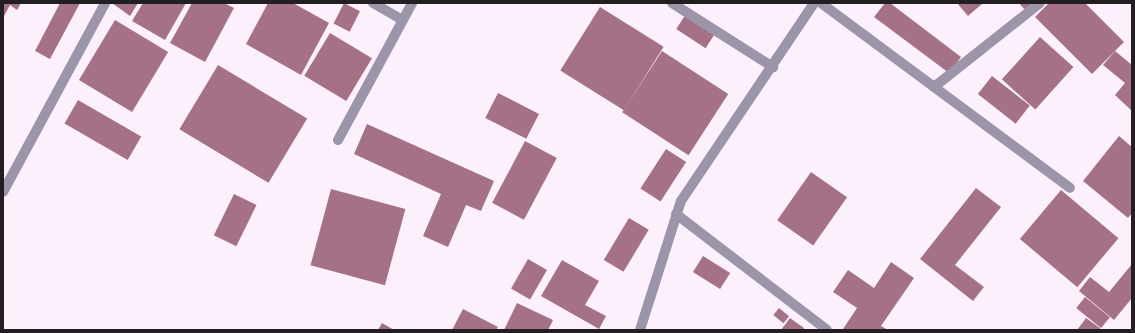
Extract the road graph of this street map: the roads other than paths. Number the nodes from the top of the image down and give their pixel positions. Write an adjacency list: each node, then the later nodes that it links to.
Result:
1 (105, 3): 13 (street)
2 (373, 3): 8 (street)
3 (412, 3): 8 (street)
4 (672, 3): 9 (street)
5 (814, 3): 9 (street)
6 (821, 3): 10 (street)
7 (1040, 3): 10 (street)
8 (403, 20): 11 (street)
9 (773, 67): 14 (street)
10 (934, 87): 12 (street)
11 (338, 140)
12 (1070, 188)
13 (3, 192)
14 (676, 214): 15 (street); 16 (street)
15 (640, 330)
16 (827, 330)

